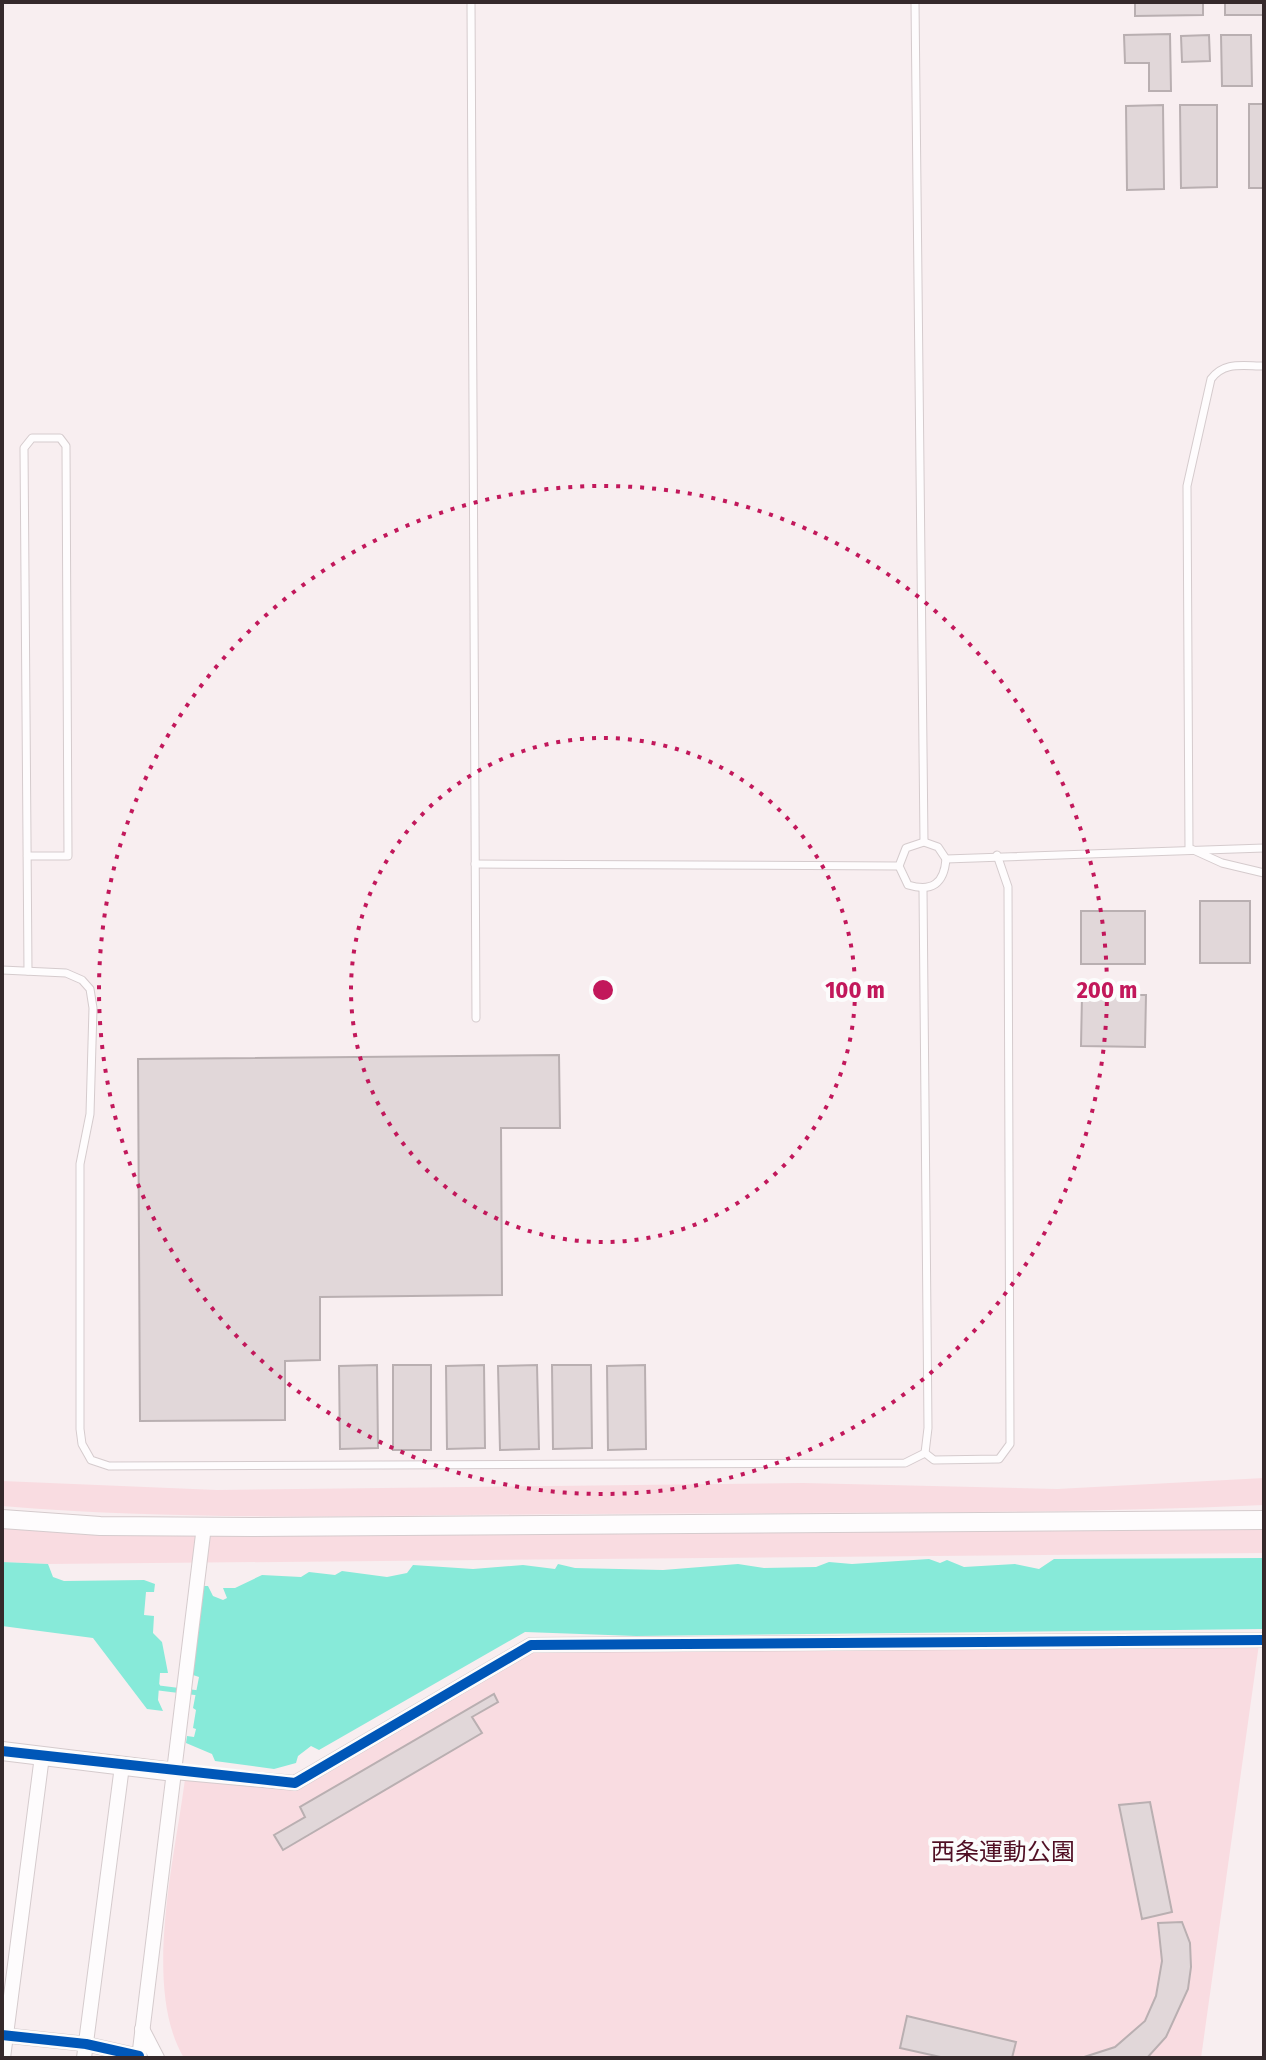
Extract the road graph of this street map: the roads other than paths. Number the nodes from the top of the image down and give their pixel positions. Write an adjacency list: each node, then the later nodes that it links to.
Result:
1 (471, 2): 10 (lane)
2 (915, 2): 4 (lane)
3 (1264, 366): 5 (lane)
4 (924, 842): 9 (lane); 11 (lane)
5 (1189, 848): 6 (lane); 7 (lane); 12 (lane)
6 (1264, 848)
7 (997, 855): 9 (lane); 17 (lane)
8 (27, 856): 8 (lane); 15 (lane)
9 (946, 859): 13 (lane)
10 (475, 864): 11 (lane); 16 (lane)
11 (899, 866): 13 (lane)
12 (1264, 873)
13 (923, 889): 17 (lane)
14 (2, 970): 15 (lane)
15 (28, 971): 17 (lane)
16 (476, 1018)
17 (925, 1453)
18 (2, 1519): 20 (street)
19 (1264, 1520): 20 (street)
20 (204, 1526): 25 (street)
21 (1264, 1640): 25 (street)
22 (2, 1751): 23 (street)
23 (42, 1756): 24 (street); 27 (street)
24 (122, 1766): 25 (street); 28 (street)
25 (174, 1772): 26 (street)
26 (142, 2028): 29 (street); 31 (street)
27 (4, 2036): 28 (street); 30 (street)
28 (85, 2051): 29 (street)
29 (139, 2057)
30 (3, 2058)
31 (157, 2058)

